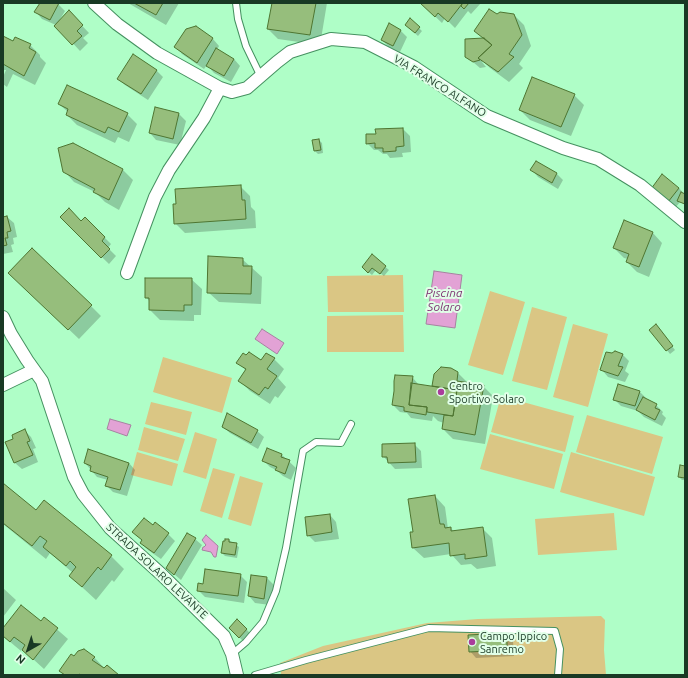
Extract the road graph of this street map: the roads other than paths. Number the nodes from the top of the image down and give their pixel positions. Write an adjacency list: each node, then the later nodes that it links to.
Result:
1 (94, 3): 4 (street, VIA FRANCO ALFANO)
2 (236, 3): 3 (lane)
3 (261, 77): 4 (street, VIA FRANCO ALFANO); 5 (street, VIA FRANCO ALFANO)
4 (220, 88): 6 (street)
5 (685, 222)
6 (127, 273)
7 (3, 317): 8 (street, STRADA SOLARO LEVANTE)
8 (34, 370): 9 (street); 11 (street, STRADA SOLARO LEVANTE)
9 (3, 385)
10 (351, 424): 11 (lane)
11 (232, 654): 12 (street, STRADA SOLARO LEVANTE)
12 (237, 675)
13 (255, 675): 14 (lane)
14 (558, 675)

